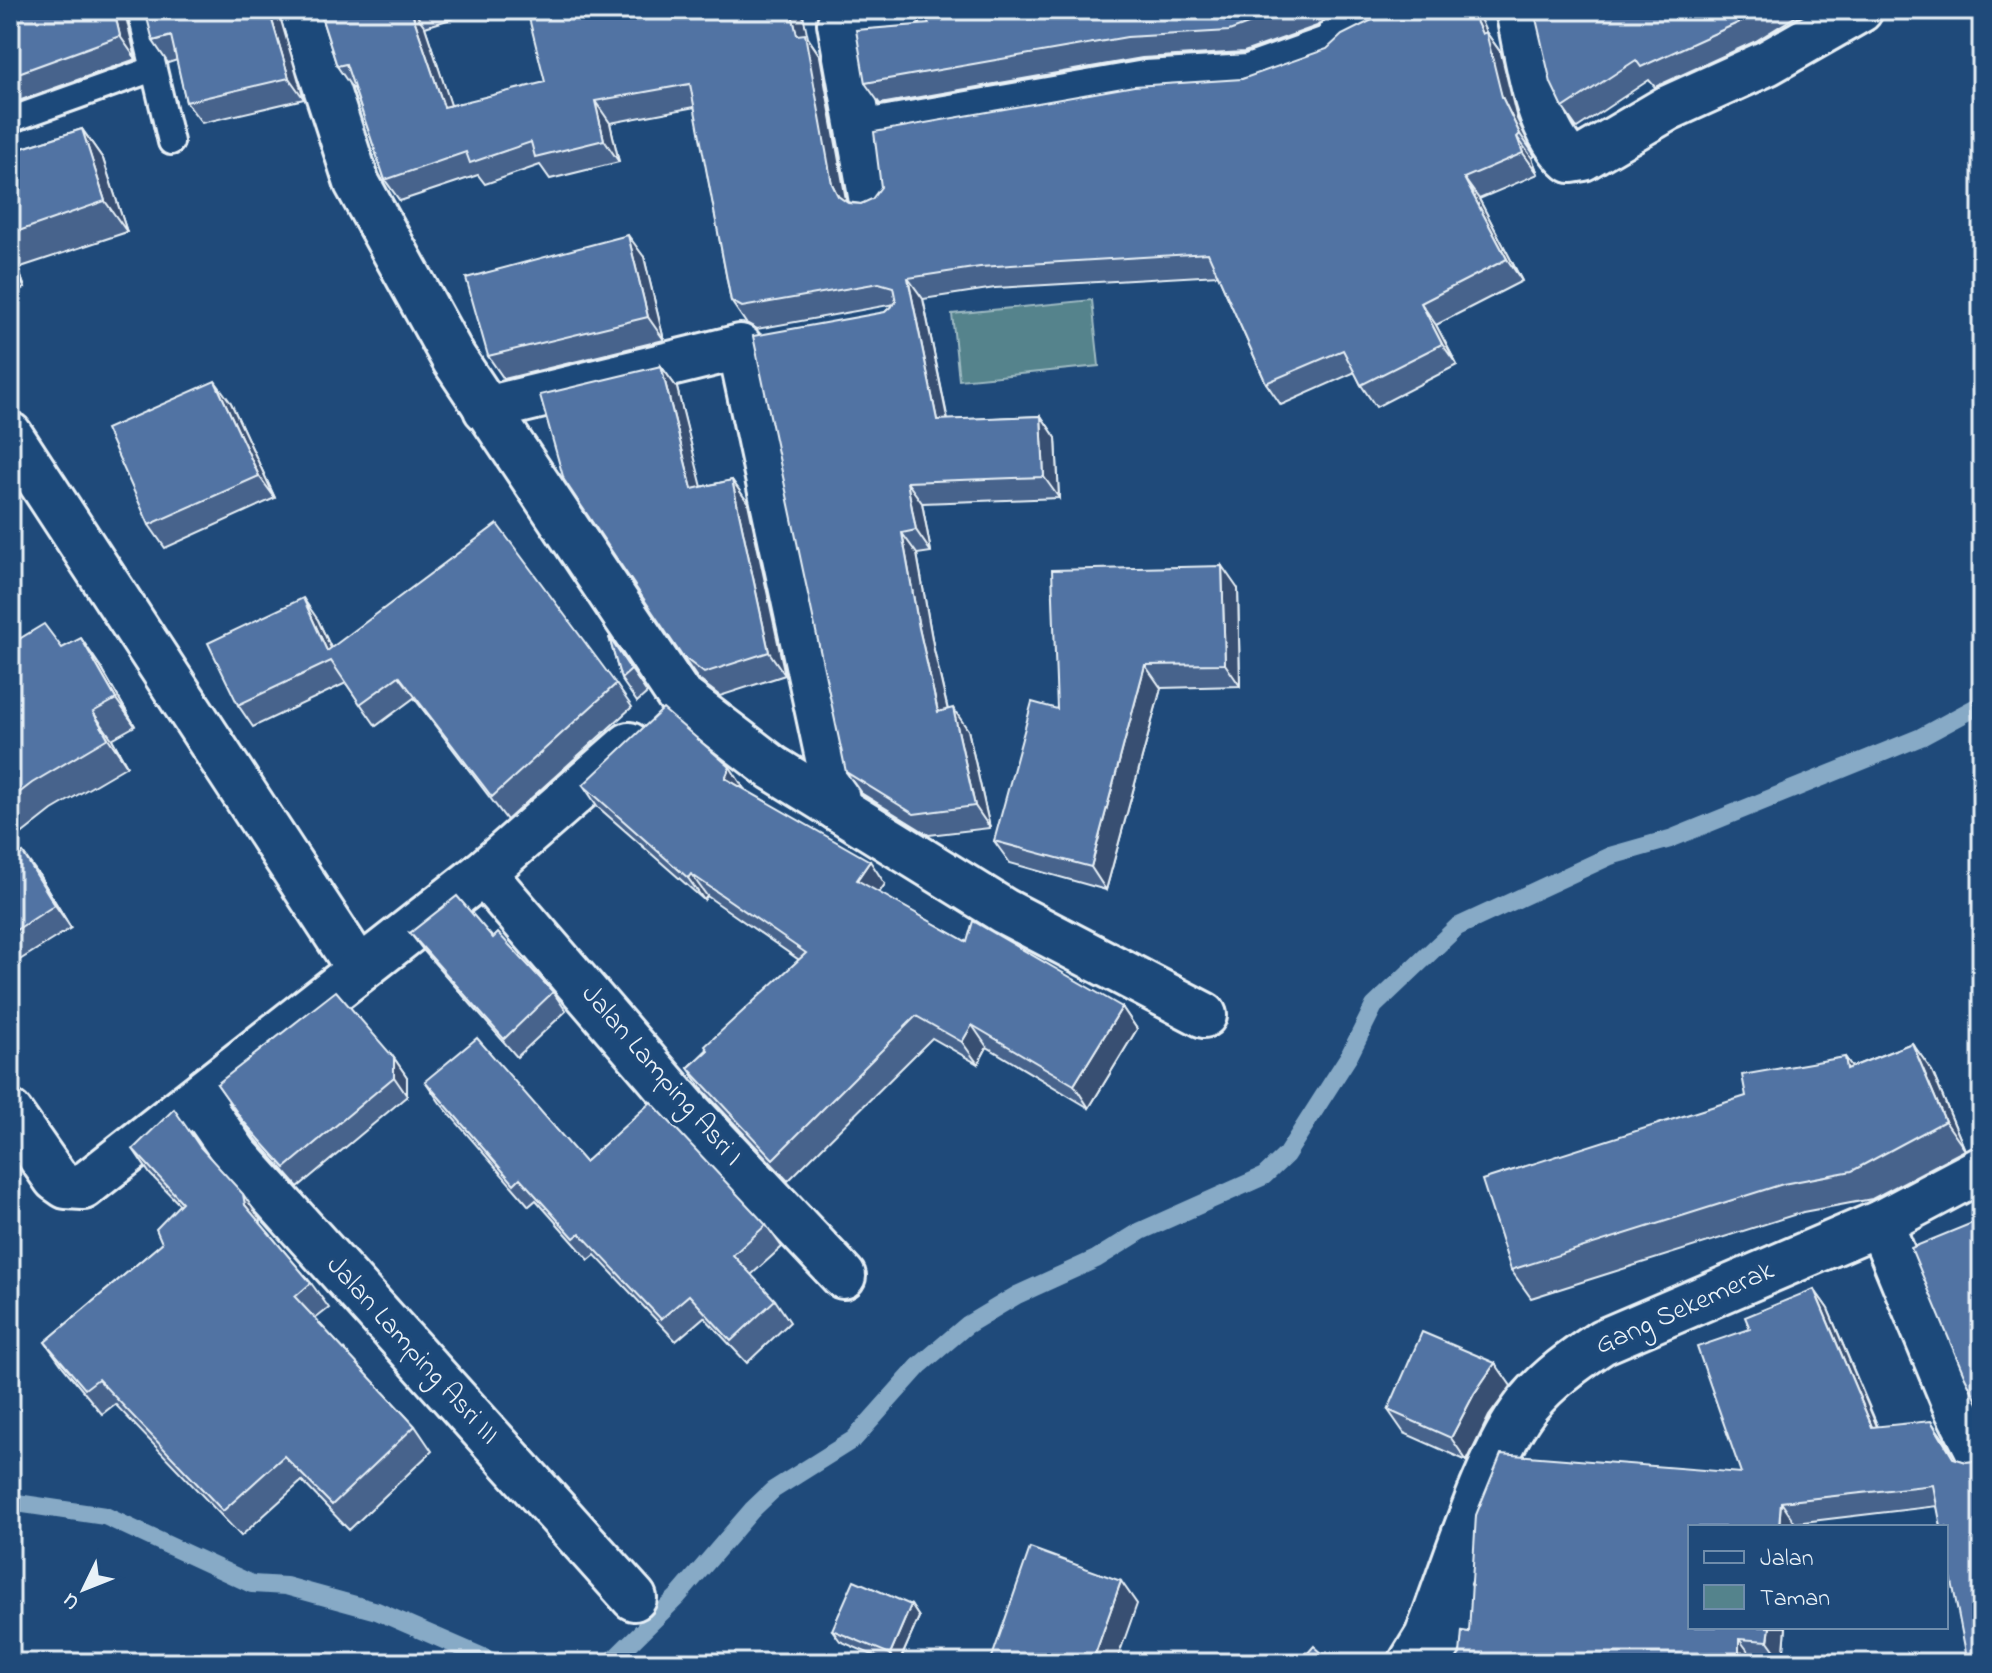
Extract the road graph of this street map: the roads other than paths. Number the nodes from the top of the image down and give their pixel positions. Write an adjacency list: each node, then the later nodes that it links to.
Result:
1 (140, 10): 7 (lane)
2 (301, 10): 12 (street)
3 (900, 10): 9 (street)
4 (1395, 10): 9 (street)
5 (1518, 10): 6 (street)
6 (1860, 10)
7 (153, 69): 8 (lane); 10 (lane)
8 (10, 120)
9 (860, 133): 11 (street)
10 (171, 142)
11 (872, 201)
12 (486, 409): 14 (street); 15 (street)
13 (10, 435): 17 (street)
14 (679, 696): 15 (street); 16 (street)
15 (839, 809): 18 (street)
16 (483, 873): 17 (street); 23 (street, Jalan Lamping Asri I)
17 (359, 969): 19 (street)
18 (1204, 1015)
19 (197, 1099): 20 (street); 26 (street, Jalan Lamping Asri III)
20 (10, 1113)
21 (1982, 1169): 22 (street, Gang Sekemerak)
22 (1880, 1223): 24 (street); 25 (street, Gang Sekemerak)
23 (843, 1276)
24 (1982, 1458)
25 (1451, 1578): 27 (street, Gang Sekemerak); 28 (street)
26 (634, 1598)
27 (1411, 1663)
28 (1452, 1663)

